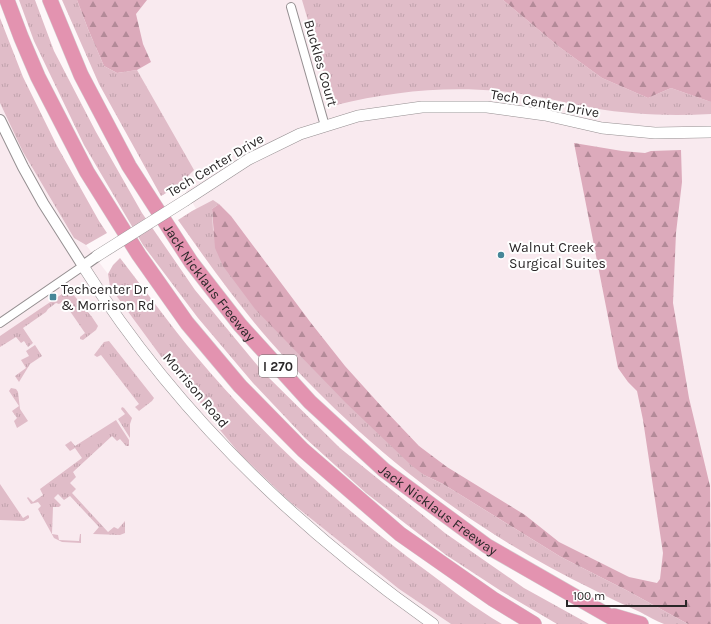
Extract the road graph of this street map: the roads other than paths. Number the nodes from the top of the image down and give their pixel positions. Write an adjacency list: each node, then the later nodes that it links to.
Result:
1 (7, 0): 12 (highway, I 270)
2 (50, 0): 10 (highway, Jack Nicklaus Freeway / I 270)
3 (291, 7): 5 (street, Buckles Court)
4 (0, 120): 8 (street, Morrison Road)
5 (325, 126): 6 (main road, Tech Center Drive); 7 (main road, Tech Center Drive, bridge)
6 (711, 132)
7 (97, 256): 8 (street, Tech Center Drive)
8 (83, 266): 9 (street, Tech Center Drive); 11 (main road, Morrison Road)
9 (0, 323)
10 (602, 612): 13 (highway, Jack Nicklaus Freeway / I 270); 14 (highway)
11 (433, 624)
12 (534, 624)
13 (623, 624)
14 (642, 624)

